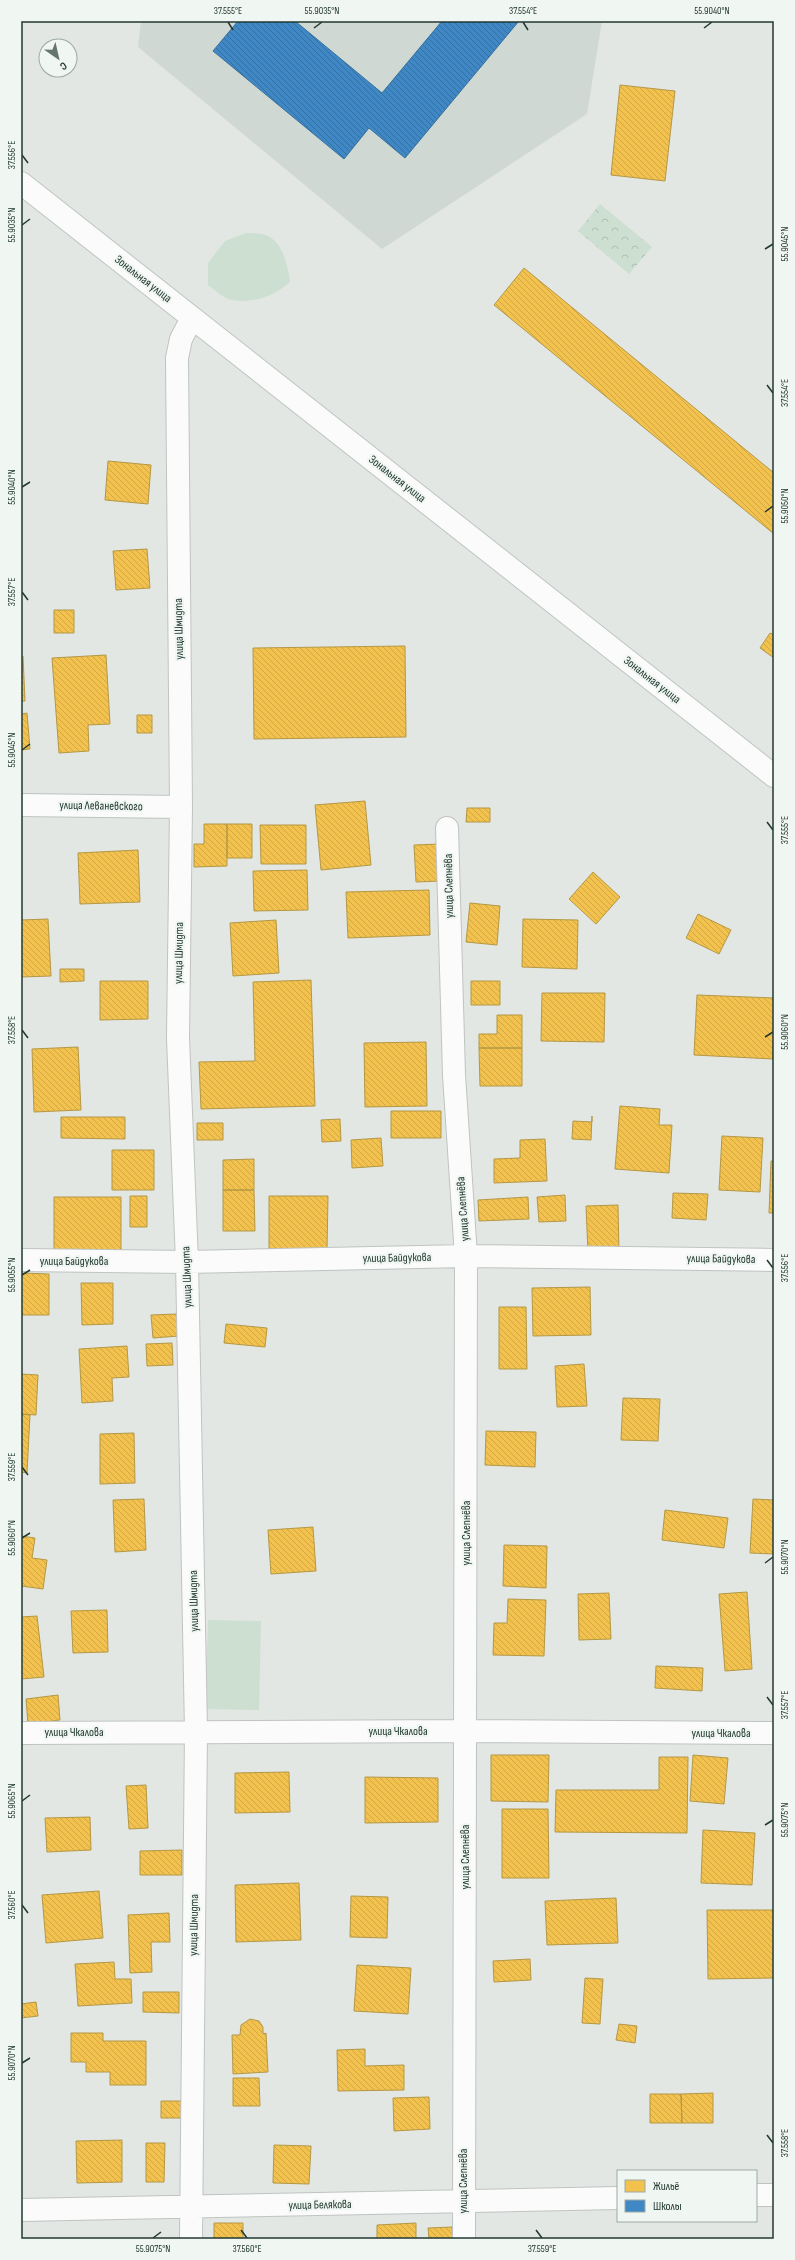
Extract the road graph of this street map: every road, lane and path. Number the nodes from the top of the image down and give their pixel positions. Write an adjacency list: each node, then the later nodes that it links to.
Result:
1 (21, 183): 2 (street, Зональная улица)
2 (192, 318): 3 (street, Зональная улица); 5 (street, улица Шмидта)
3 (774, 776)
4 (21, 805): 5 (street, улица Леваневского)
5 (181, 807): 10 (street, улица Шмидта)
6 (448, 828): 7 (street, улица Слепнёва)
7 (466, 1256): 9 (street, улица Байдукова); 10 (street, улица Байдукова); 11 (street, улица Слепнёва)
8 (21, 1260): 10 (street, улица Байдукова)
9 (774, 1260)
10 (187, 1262): 12 (street, улица Шмидта)
11 (465, 1731): 12 (street, улица Чкалова); 14 (street, улица Чкалова); 18 (street, улица Слепнёва)
12 (196, 1732): 13 (street, улица Чкалова); 19 (street, улица Шмидта)
13 (21, 1733)
14 (774, 1733)
15 (774, 2194): 16 (street)
16 (757, 2195)
17 (617, 2198): 18 (street, улица Белякова)
18 (463, 2202): 19 (street, улица Белякова); 22 (street, улица Слепнёва)
19 (189, 2208): 20 (street, улица Белякова); 21 (street, улица Шмидта)
20 (21, 2210)
21 (191, 2239)
22 (464, 2239)

